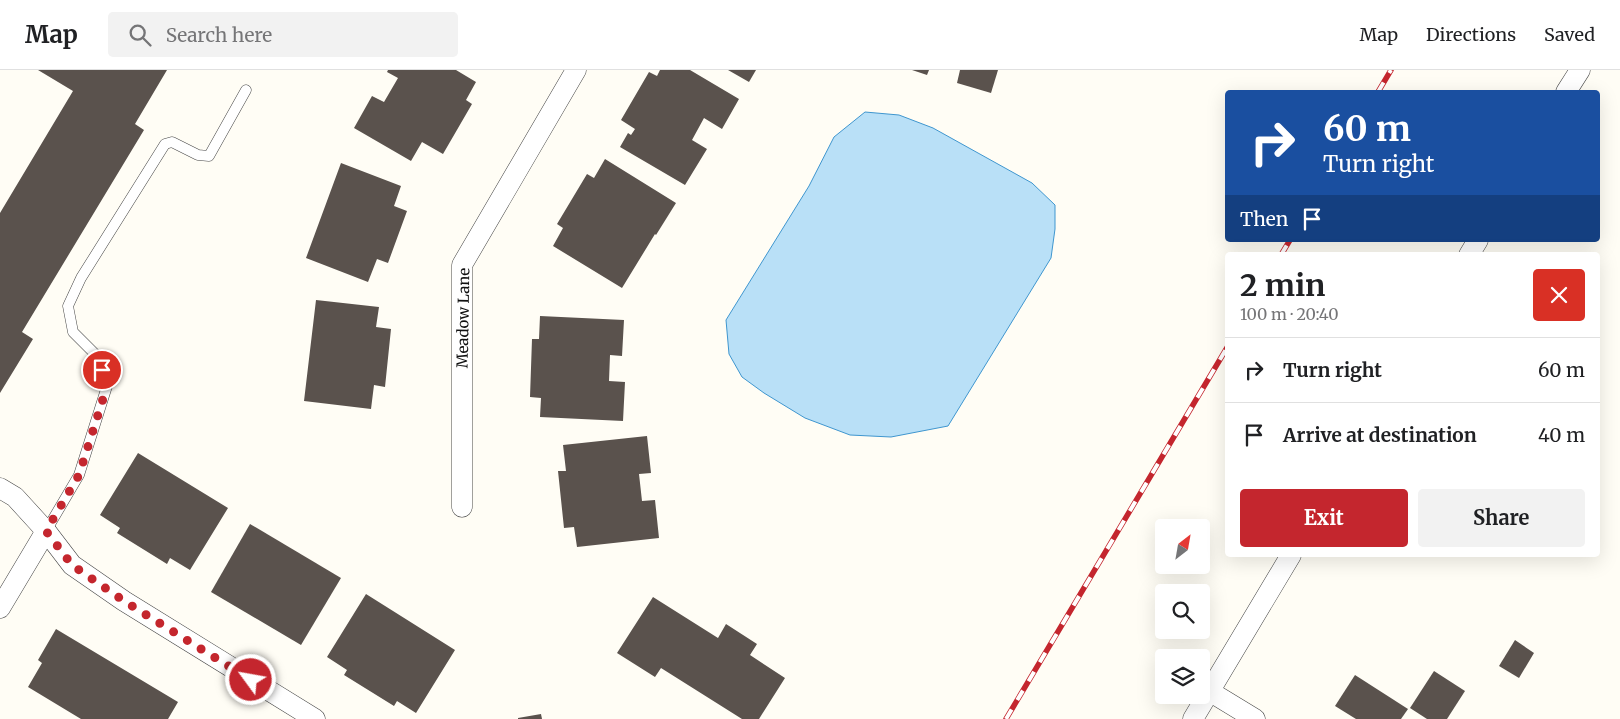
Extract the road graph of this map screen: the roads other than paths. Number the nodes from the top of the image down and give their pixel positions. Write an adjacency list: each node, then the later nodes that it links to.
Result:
1 (576, 70): 6 (street, Meadow Lane)
2 (1580, 70): 4 (street)
3 (246, 90): 7 (lane)
4 (1567, 90)
5 (0, 488): 7 (street)
6 (462, 507)
7 (46, 531): 9 (street); 12 (street)
8 (1290, 557): 10 (street)
9 (0, 608)
10 (1210, 691): 14 (street)
11 (1202, 704): 13 (street)
12 (315, 719)
13 (1193, 719)
14 (1255, 719)

